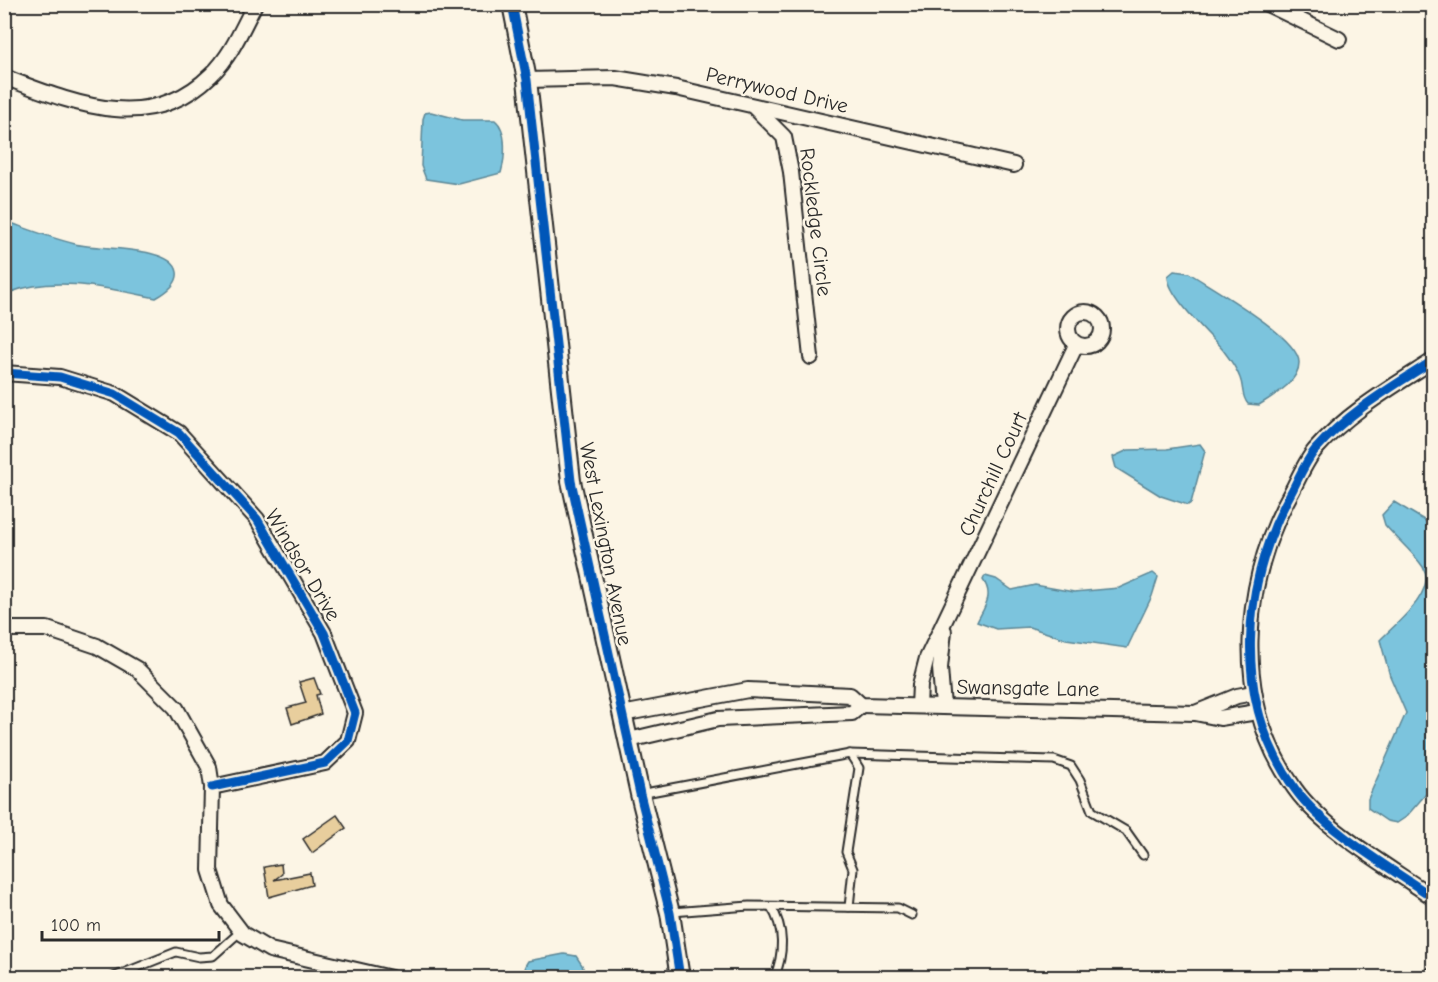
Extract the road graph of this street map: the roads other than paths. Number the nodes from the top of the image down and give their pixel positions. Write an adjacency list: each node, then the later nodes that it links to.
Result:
1 (255, 4): 5 (street)
2 (513, 4): 6 (street, West Lexington Avenue)
3 (1267, 4): 4 (street)
4 (1339, 39)
5 (4, 77)
6 (527, 80): 7 (street, Perrywood Drive); 21 (street, West Lexington Avenue)
7 (753, 106): 8 (street, Perrywood Drive); 10 (street, Rockledge Circle)
8 (1014, 165)
9 (1076, 345): 13 (street, Churchill Court)
10 (811, 357)
11 (1434, 360): 15 (street)
12 (4, 373): 24 (street, Windsor Drive)
13 (946, 620): 17 (street, Churchill Court); 18 (street, Churchill Court)
14 (4, 629): 24 (street)
15 (1253, 693): 19 (street); 20 (street, Swansgate Lane)
16 (861, 705): 17 (street, Swansgate Lane); 21 (street, Swansgate Lane); 22 (street, Swansgate Lane)
17 (919, 706): 18 (street, Swansgate Lane)
18 (943, 707): 20 (street, Swansgate Lane)
19 (1257, 712): 20 (street, Swansgate Lane); 27 (street)
20 (1195, 713)
21 (622, 714): 22 (street, West Lexington Avenue)
22 (629, 740): 25 (street, West Lexington Avenue)
23 (850, 754): 25 (lane); 26 (lane); 29 (lane)
24 (212, 788): 32 (street)
25 (640, 794): 30 (street, West Lexington Avenue)
26 (1143, 855)
27 (1434, 898)
28 (771, 907): 29 (lane); 30 (lane); 37 (lane)
29 (849, 907): 31 (lane)
30 (670, 913): 36 (street, West Lexington Avenue)
31 (912, 915)
32 (241, 931): 34 (lane); 35 (street)
33 (1434, 973): 38 (street)
34 (111, 978)
35 (391, 978)
36 (680, 978)
37 (774, 978)
38 (1431, 978)

